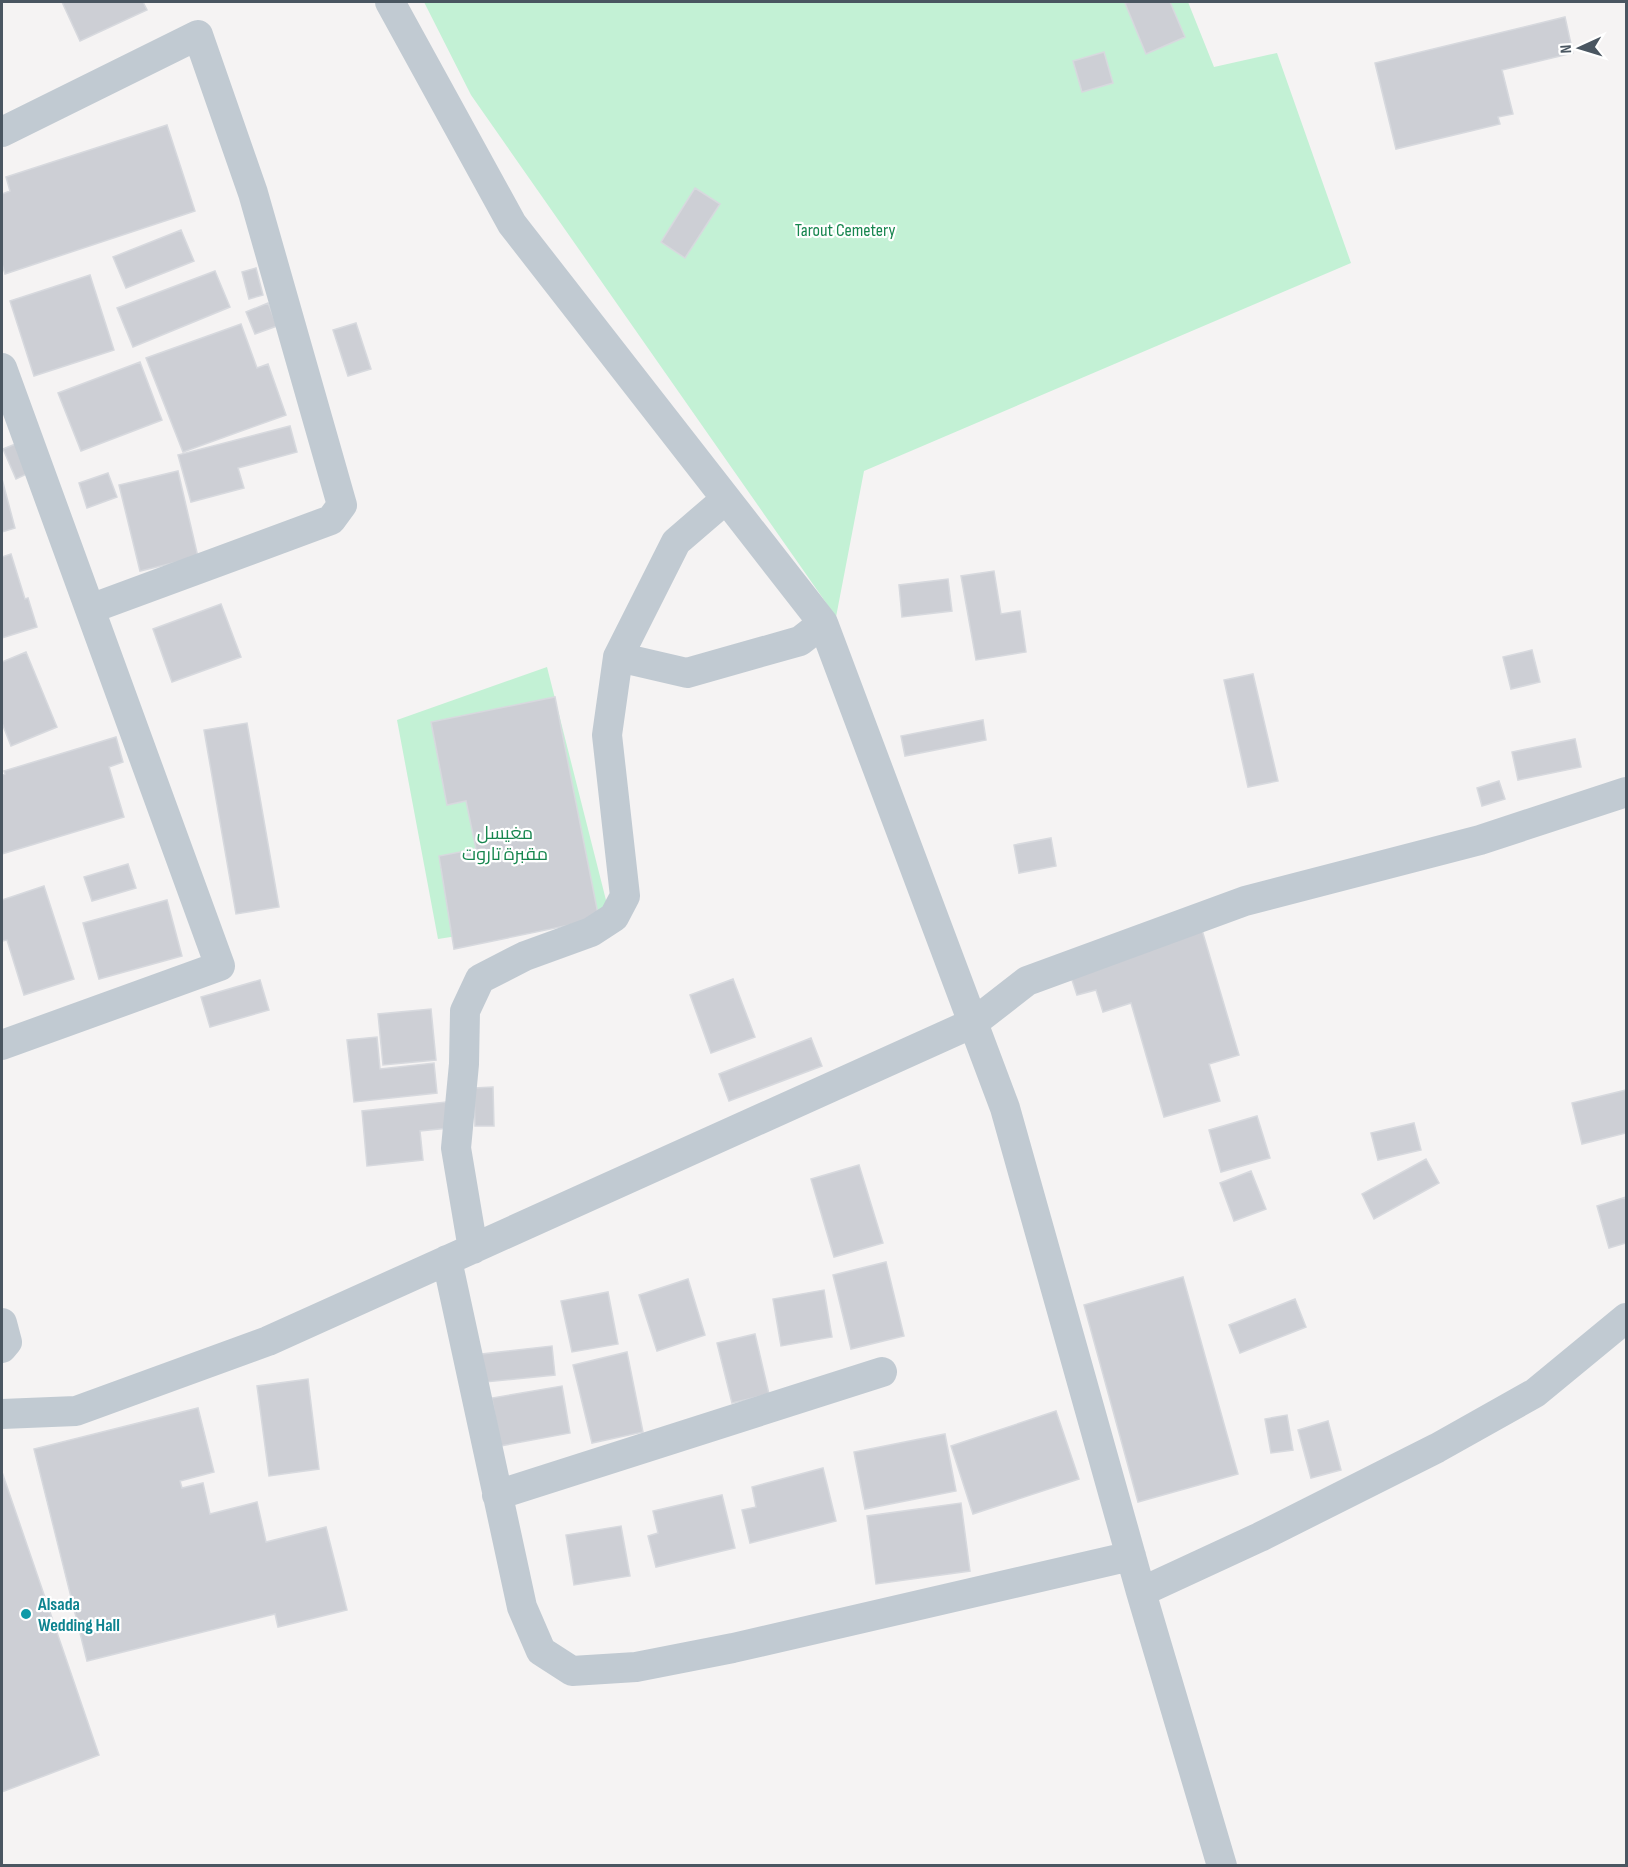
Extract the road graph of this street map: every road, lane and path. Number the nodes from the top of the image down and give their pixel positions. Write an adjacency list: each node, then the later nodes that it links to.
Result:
1 (390, 2): 4 (street)
2 (2, 132): 5 (street)
3 (2, 368): 5 (street)
4 (726, 499): 6 (street); 7 (street)
5 (90, 609): 10 (street)
6 (823, 623): 7 (street); 9 (street)
7 (618, 657): 11 (street)
8 (1626, 792): 9 (street)
9 (973, 1023): 11 (street); 18 (street)
10 (2, 1045)
11 (460, 1254): 16 (street); 17 (street)
12 (1626, 1318): 19 (street)
13 (2, 1323): 14 (street)
14 (2, 1348)
15 (882, 1372): 17 (street)
16 (2, 1414)
17 (497, 1495): 18 (street)
18 (1131, 1556): 19 (street)
19 (1141, 1592): 20 (street)
20 (1222, 1866)

